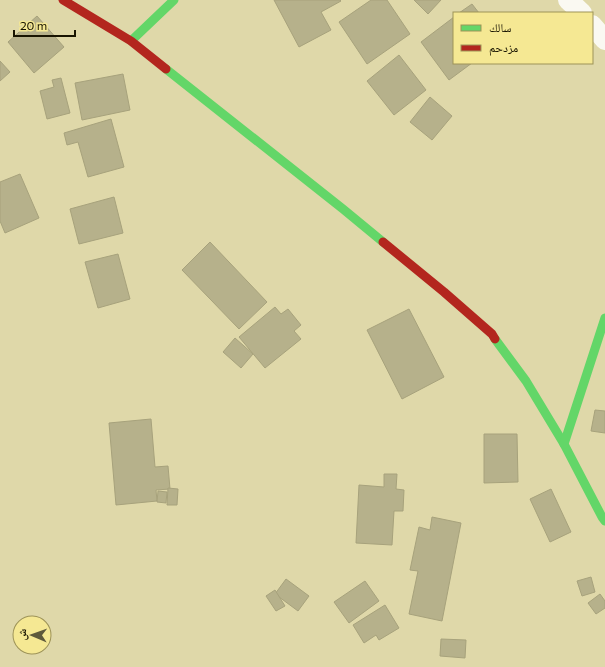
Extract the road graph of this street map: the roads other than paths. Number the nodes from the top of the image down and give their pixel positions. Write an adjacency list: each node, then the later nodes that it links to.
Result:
1 (63, 0): 7 (main road)
2 (174, 0): 7 (main road)
3 (568, 0): 4 (street)
4 (581, 12)
5 (593, 25): 6 (street)
6 (605, 40)
7 (131, 41): 9 (main road)
8 (605, 318): 9 (main road)
9 (564, 444): 10 (main road)
10 (605, 521)

